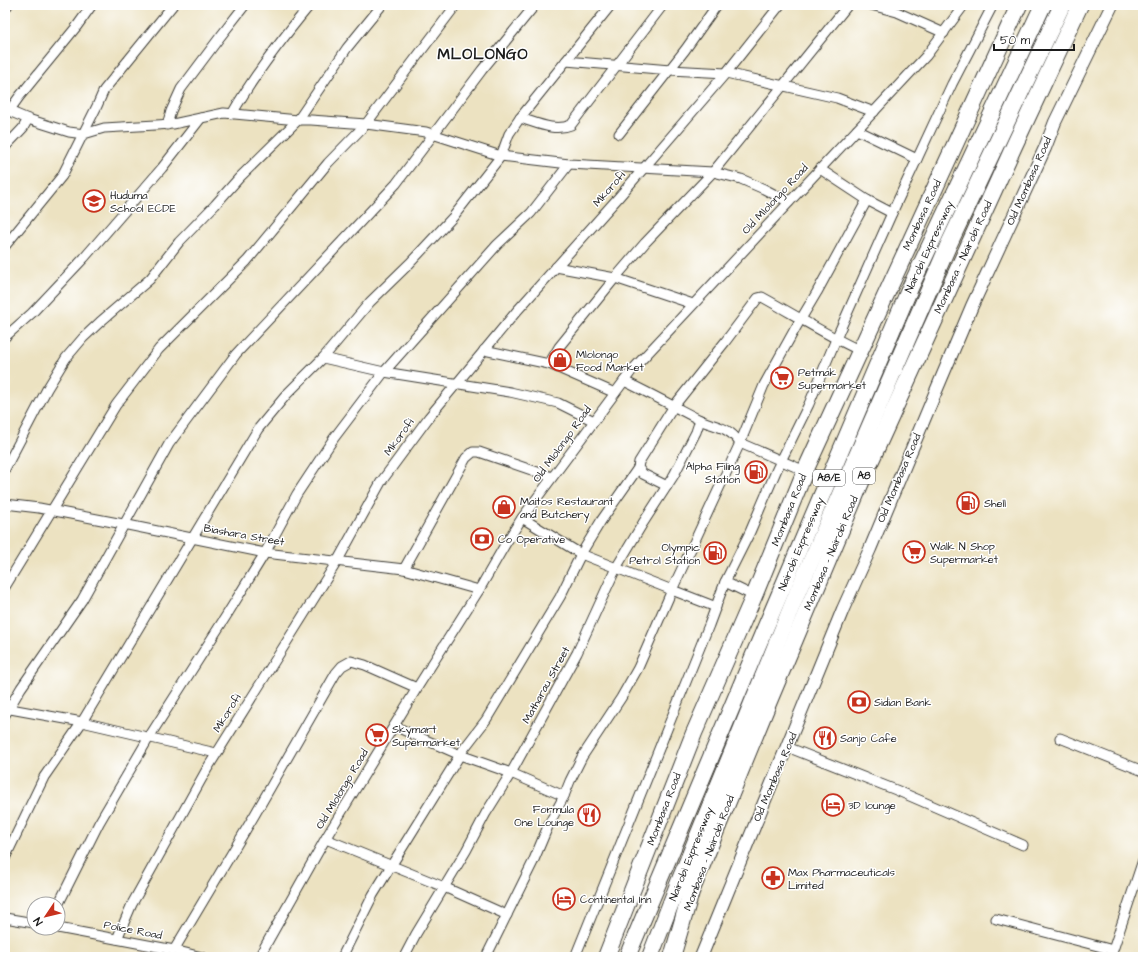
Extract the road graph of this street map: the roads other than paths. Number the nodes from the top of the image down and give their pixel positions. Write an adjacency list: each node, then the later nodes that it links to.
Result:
1 (8, 5): 22 (street)
2 (92, 5): 29 (street)
3 (173, 5): 39 (street)
4 (245, 5): 37 (street)
5 (310, 5): 31 (street)
6 (382, 5): 35 (street)
7 (456, 5): 36 (street)
8 (535, 5): 40 (street)
9 (611, 5): 24 (street)
10 (663, 5): 25 (street)
11 (717, 5): 26 (street)
12 (780, 5): 27 (street, Mkorofi)
13 (848, 5): 28 (street)
14 (871, 5): 23 (street)
15 (964, 5): 23 (street, Old Mlolongo Road)
16 (993, 5): 44 (street)
17 (1019, 5): 60 (highway, Mombasa Road)
18 (1043, 5): 126 (highway, Nairobi Expressway / A8/E)
19 (1062, 5): 127 (highway, Nairobi Expressway / A8/E)
20 (1080, 5): 128 (highway, Mombasa - Nairobi Road / A8)
21 (1112, 5): 99 (street, Old Mombasa Road)
22 (5, 9)
23 (944, 33): 30 (street, Old Mlolongo Road)
24 (566, 60): 25 (street); 33 (street)
25 (617, 65): 26 (street); 33 (street)
26 (670, 70): 27 (street); 41 (street)
27 (726, 73): 28 (street); 46 (street, Mkorofi)
28 (782, 85): 30 (street); 48 (street)
29 (7, 111): 34 (street)
30 (874, 112): 38 (street, Old Mlolongo Road)
31 (232, 114): 32 (street); 35 (street)
32 (201, 118): 37 (street); 57 (street)
33 (520, 118): 43 (street)
34 (28, 119): 39 (street); 42 (street)
35 (298, 120): 36 (street); 73 (street)
36 (366, 124): 40 (street); 78 (street)
37 (167, 125): 39 (street)
38 (857, 130): 44 (street); 47 (street, Old Mlolongo Road)
39 (84, 134): 52 (street)
40 (435, 134): 43 (street); 80 (street)
41 (619, 134)
42 (5, 147)
43 (501, 156): 45 (street); 61 (street)
44 (918, 159): 51 (street)
45 (569, 164): 46 (street); 63 (street)
46 (643, 168): 48 (street); 53 (street, Mkorofi)
47 (820, 169): 49 (street); 50 (street, Old Mlolongo Road)
48 (713, 172): 50 (street); 54 (street)
49 (867, 200): 51 (street); 56 (street)
50 (789, 202): 55 (street, Old Mlolongo Road)
51 (892, 213): 58 (street)
52 (5, 246)
53 (556, 267): 54 (street); 59 (street, Mkorofi)
54 (615, 278): 55 (street); 62 (street)
55 (693, 304): 64 (street, Old Mlolongo Road)
56 (801, 318): 58 (street); 67 (street); 70 (street)
57 (5, 338)
58 (836, 340): 60 (street); 71 (street)
59 (484, 350): 62 (street); 65 (street, Mkorofi)
60 (860, 350): 74 (highway, Mombasa Road)
61 (323, 358): 63 (street); 81 (street)
62 (549, 364): 66 (street)
63 (384, 372): 65 (street); 82 (street)
64 (624, 381): 66 (street, Old Mlolongo Road); 67 (street)
65 (457, 383): 69 (street); 84 (street, Mkorofi)
66 (615, 393): 69 (street, Old Mlolongo Road)
67 (674, 406): 68 (street); 72 (street)
68 (700, 420): 70 (street); 76 (street, Matharau Street)
69 (594, 421): 75 (street, Old Mlolongo Road)
70 (740, 443): 71 (street); 90 (street)
71 (781, 461): 74 (street); 87 (street)
72 (638, 468): 76 (street); 83 (street)
73 (5, 469)
74 (805, 471): 91 (highway, Mombasa Road)
75 (552, 477): 79 (street, Old Mlolongo Road); 86 (street)
76 (667, 486): 85 (street, Matharau Street)
77 (5, 504): 78 (street, Biashara Street)
78 (52, 510): 80 (street, Biashara Street); 88 (street)
79 (522, 518): 83 (street); 89 (street, Old Mlolongo Road)
80 (124, 524): 81 (street, Biashara Street); 94 (street)
81 (193, 538): 82 (street, Biashara Street); 95 (street)
82 (265, 553): 84 (street, Biashara Street); 97 (street)
83 (581, 554): 85 (street); 101 (street)
84 (338, 560): 86 (street, Biashara Street); 100 (street, Mkorofi)
85 (616, 568): 90 (street); 103 (street, Matharau Street)
86 (404, 569): 89 (street, Biashara Street)
87 (725, 582): 91 (street); 92 (street)
88 (5, 587)
89 (479, 590): 93 (street, Old Mlolongo Road)
90 (672, 590): 92 (street); 104 (street)
91 (754, 596): 125 (highway, Mombasa Road)
92 (716, 607): 124 (street)
93 (417, 688): 96 (street, Old Mlolongo Road); 118 (street)
94 (6, 711): 95 (street)
95 (82, 722): 97 (street); 107 (street)
96 (394, 726): 101 (street); 105 (street, Old Mlolongo Road)
97 (148, 738): 100 (street); 111 (street)
98 (1060, 738): 102 (street)
99 (788, 747): 106 (street); 129 (street, Old Mombasa Road)
100 (216, 753): 117 (street, Mkorofi)
101 (460, 755): 103 (street); 109 (street)
102 (1143, 771)
103 (511, 773): 104 (street); 110 (street, Matharau Street)
104 (564, 796): 112 (street)
105 (326, 839): 109 (street); 120 (street, Old Mlolongo Road)
106 (1023, 845)
107 (5, 858)
108 (1143, 860): 114 (street)
109 (392, 866): 110 (street); 121 (street)
110 (444, 887): 112 (street); 122 (street, Matharau Street)
111 (62, 896)
112 (507, 915): 123 (street)
113 (5, 918): 115 (street)
114 (996, 919)
115 (26, 922)
116 (66, 929): 117 (street, Police Road)
117 (117, 939): 118 (street, Police Road)
118 (174, 950): 119 (street, Police Road)
119 (202, 957)
120 (258, 957)
121 (342, 957)
122 (404, 957)
123 (486, 957)
124 (576, 957)
125 (606, 957)
126 (627, 957)
127 (650, 957)
128 (672, 957)
129 (701, 957)

